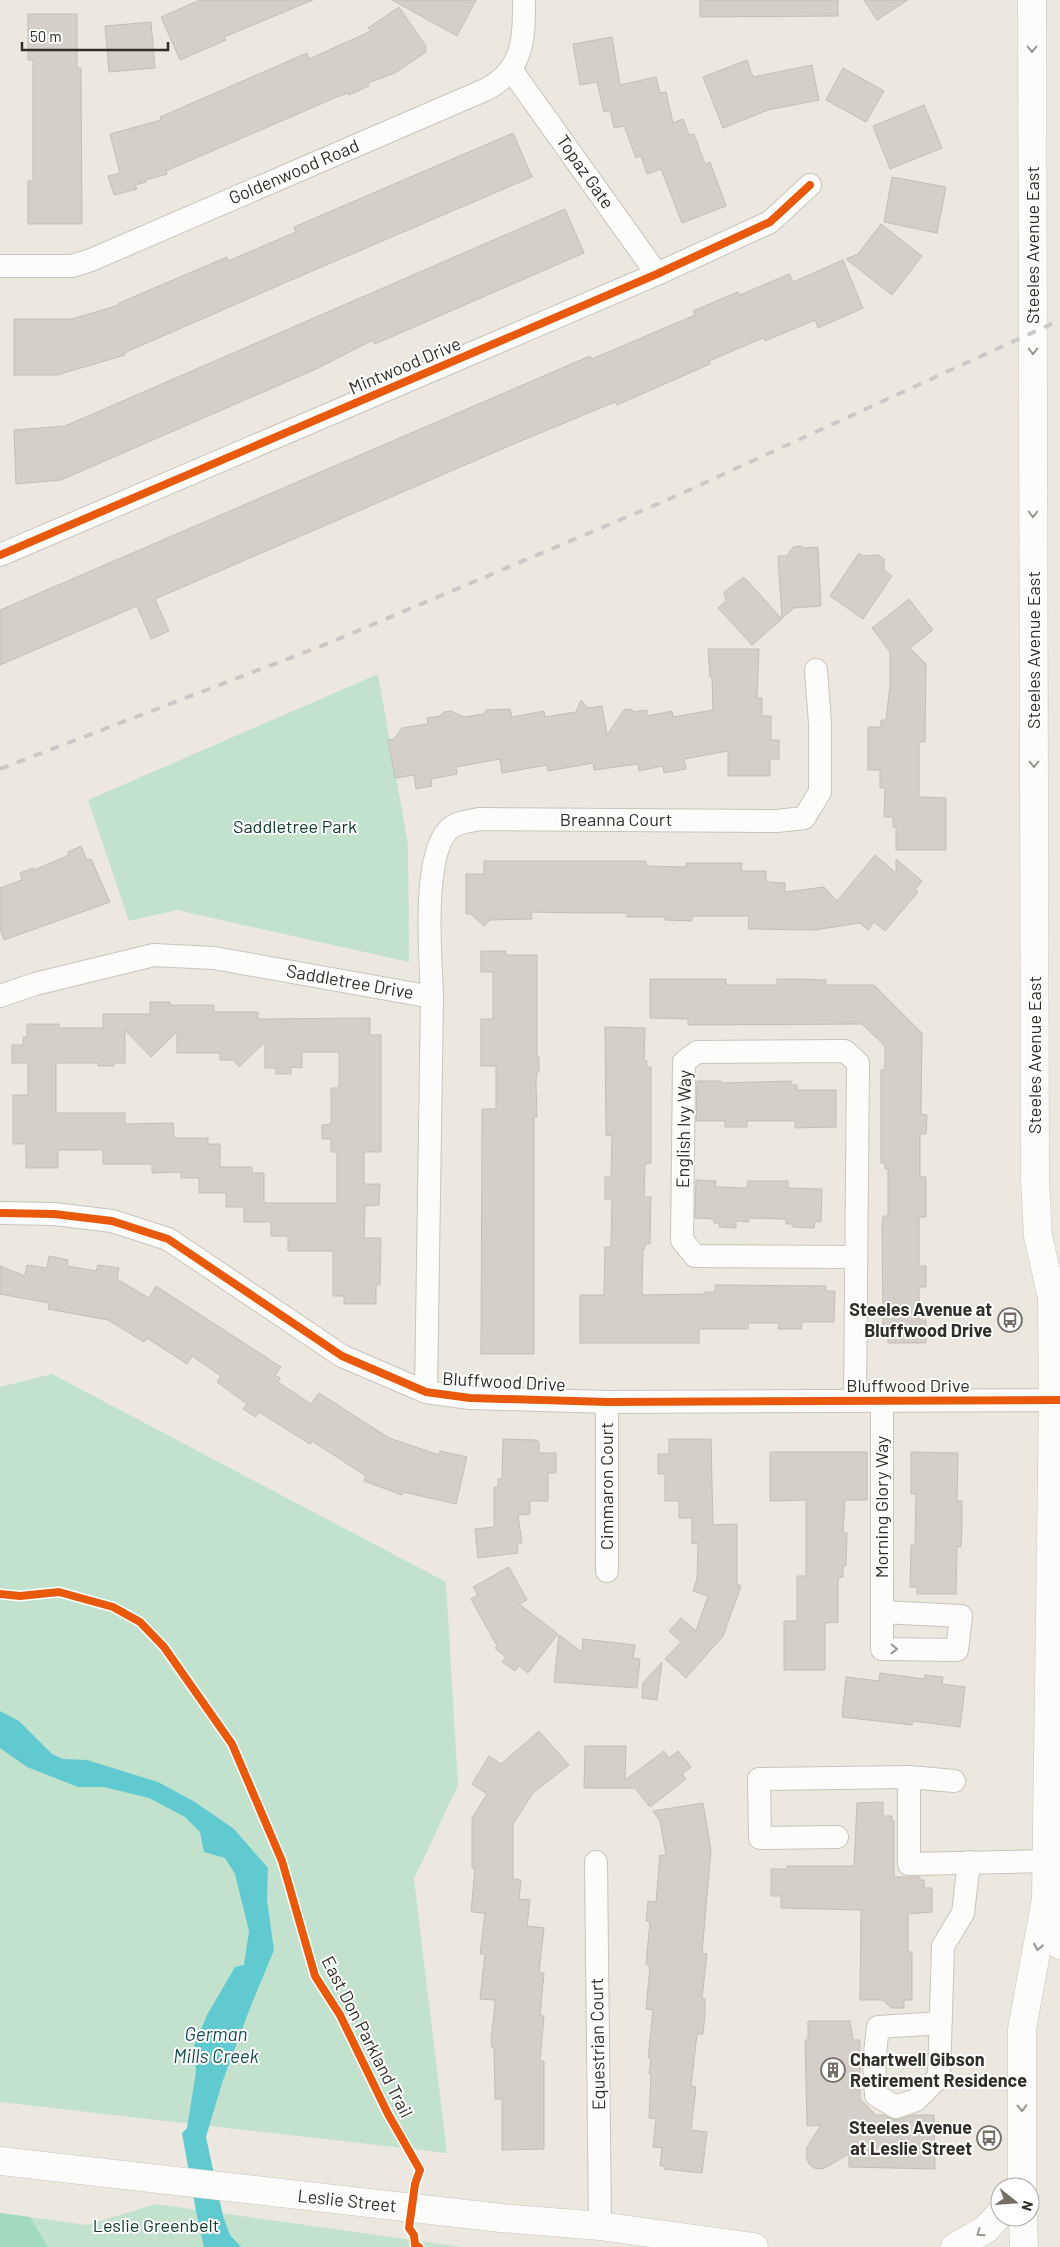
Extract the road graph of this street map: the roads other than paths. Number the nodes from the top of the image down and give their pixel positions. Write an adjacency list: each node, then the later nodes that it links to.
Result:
1 (524, 0): 3 (street)
2 (1032, 0): 14 (main road, Steeles Avenue East, one-way to 14)
3 (512, 71): 5 (street, Goldenwood Road); 6 (street, Topaz Gate)
4 (810, 185): 6 (street, Mintwood Drive)
5 (0, 266)
6 (657, 274): 7 (street, Mintwood Drive)
7 (0, 555)
8 (816, 670): 10 (street, Breanna Court)
9 (0, 996): 10 (street, Saddletree Drive)
10 (432, 997): 15 (street, Saddletree Drive)
11 (0, 1213): 15 (street, Bluffwood Drive)
12 (1060, 1255): 14 (main road, Steeles Avenue East)
13 (856, 1257): 13 (street, English Ivy Way); 17 (street, English Ivy Way)
14 (1052, 1298): 16 (main road, Steeles Avenue East)
15 (426, 1392): 19 (street, Bluffwood Drive)
16 (1057, 1400): 18 (street, Bluffwood Drive); 25 (main road, Steeles Avenue East)
17 (855, 1401): 18 (street, Bluffwood Drive); 19 (street, Bluffwood Drive)
18 (882, 1401): 21 (street, Morning Glory Way)
19 (607, 1402): 20 (street, Cimmaron Court)
20 (607, 1571)
21 (882, 1612)
22 (909, 1777): 23 (street); 24 (street); 27 (street)
23 (954, 1781)
24 (837, 1837)
25 (1047, 1861): 27 (street); 28 (main road, Steeles Avenue East)
26 (596, 1862): 34 (street, Equestrian Court)
27 (969, 1862): 30 (street)
28 (1046, 1899): 29 (main road, Steeles Avenue East); 32 (main road, Steeles Avenue East, one-way to 32)
29 (1060, 1945)
30 (940, 2023)
31 (0, 2161): 34 (main road, Leslie Street)
32 (1022, 2177)
33 (990, 2225): 37 (main road, one-way to 37)
34 (600, 2226): 36 (main road, Leslie Street)
35 (1023, 2227): 38 (main road)
36 (754, 2247)
37 (955, 2247)
38 (1024, 2247)

